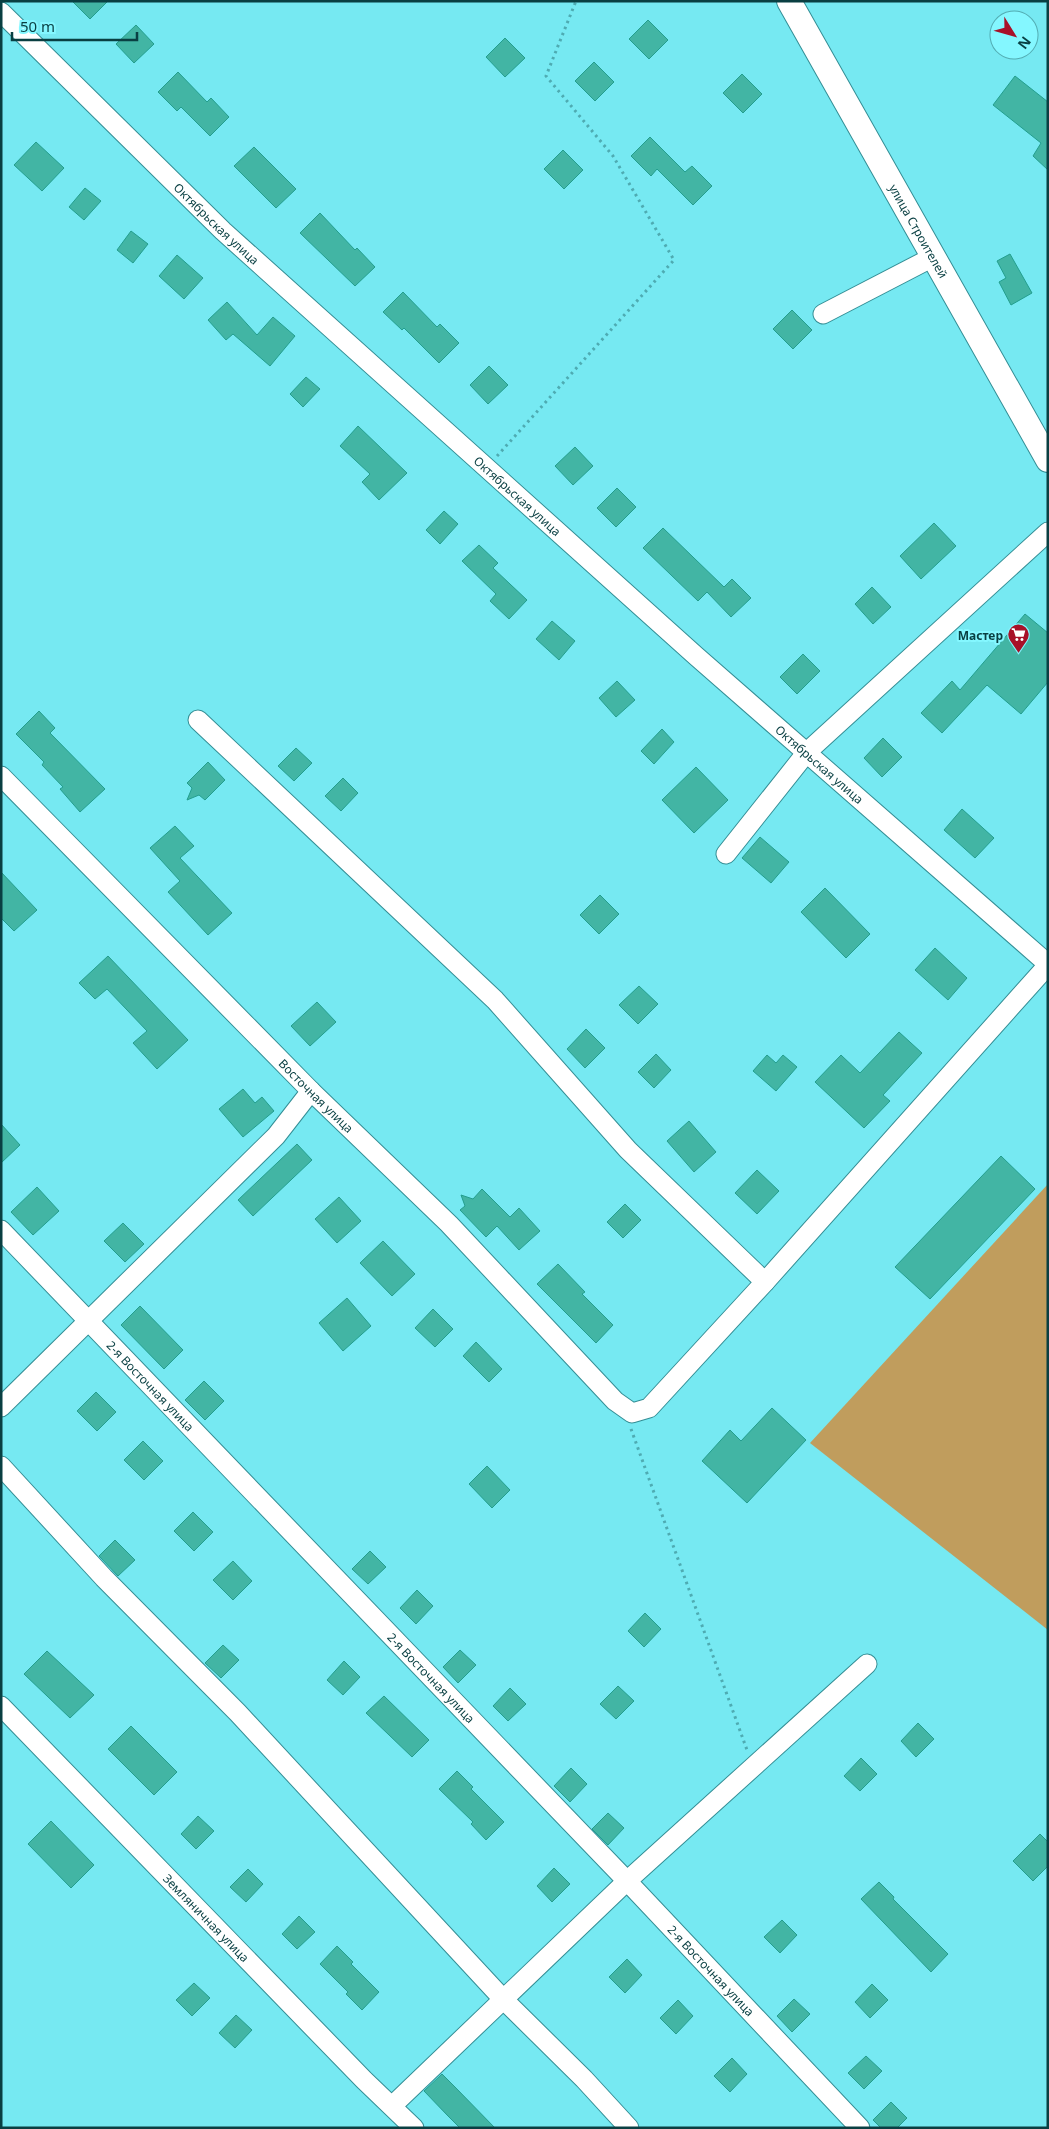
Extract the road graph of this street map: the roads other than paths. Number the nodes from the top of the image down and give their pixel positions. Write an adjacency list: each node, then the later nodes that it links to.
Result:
1 (789, 1): 3 (main road, улица Строителей)
2 (1, 12): 8 (street, Октябрьская улица)
3 (933, 257): 4 (street); 5 (main road, улица Строителей)
4 (823, 314)
5 (1048, 460)
6 (1048, 532): 8 (street)
7 (198, 720): 14 (street)
8 (808, 752): 10 (street); 11 (street, Октябрьская улица)
9 (1, 776): 12 (street, Восточная улица)
10 (726, 854)
11 (1048, 965): 14 (street)
12 (311, 1091): 14 (street, Восточная улица); 15 (street)
13 (1, 1230): 15 (street, 2-я Восточная улица)
14 (765, 1282)
15 (88, 1320): 16 (street); 20 (street, 2-я Восточная улица)
16 (1, 1407)
17 (1, 1466): 21 (street)
18 (867, 1664): 20 (street)
19 (1, 1706): 22 (street, Земляничная улица)
20 (627, 1881): 21 (street); 25 (street, 2-я Восточная улица)
21 (503, 2000): 22 (street); 24 (street)
22 (392, 2106): 23 (street, Земляничная улица)
23 (414, 2128)
24 (629, 2128)
25 (860, 2128)

